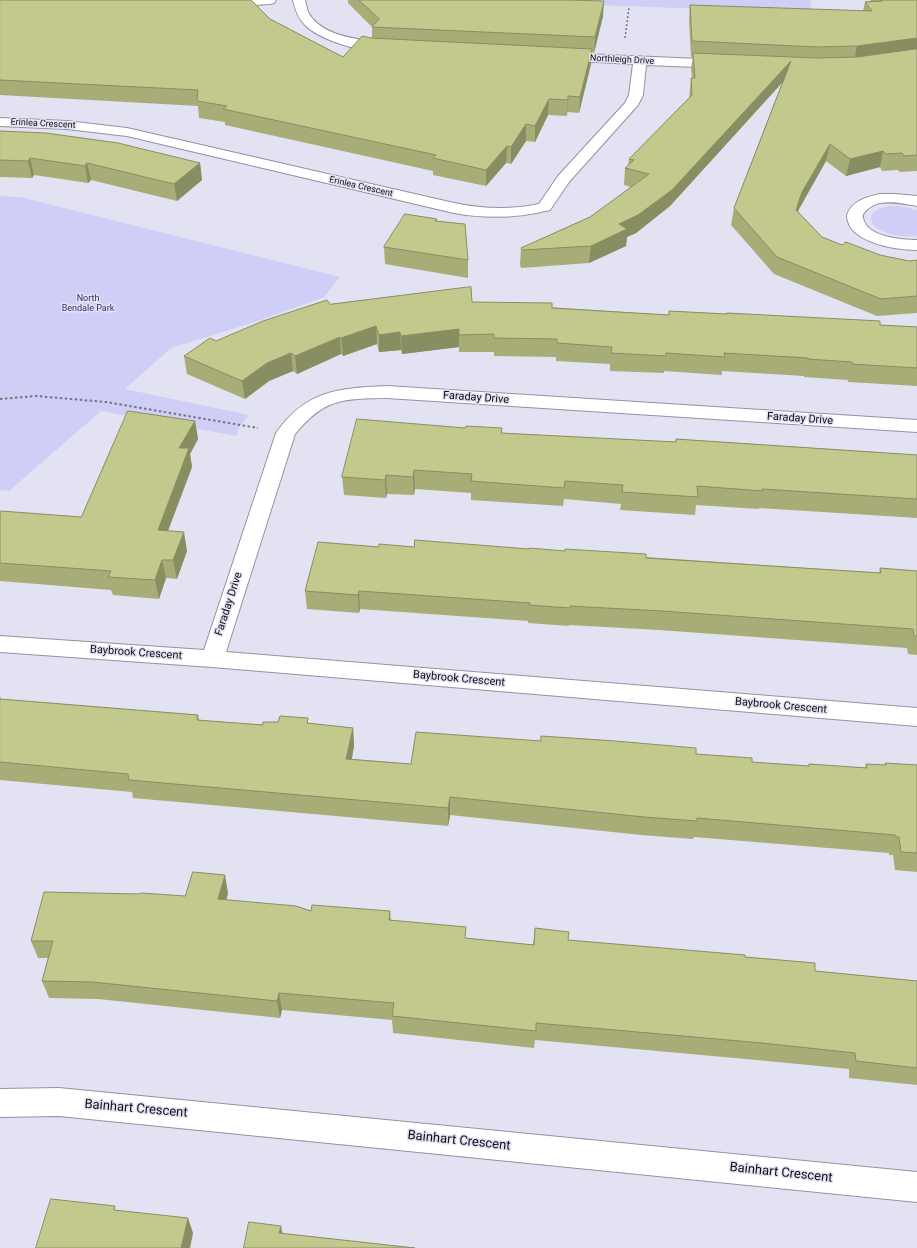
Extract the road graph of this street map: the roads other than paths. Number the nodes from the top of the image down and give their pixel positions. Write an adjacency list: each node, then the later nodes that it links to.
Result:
1 (270, 0): 3 (street)
2 (299, 0): 4 (street)
3 (210, 4)
4 (401, 50)
5 (551, 57): 6 (street, Northleigh Drive)
6 (640, 61): 7 (street, Northleigh Drive); 8 (street, Erinlea Crescent)
7 (735, 65)
8 (0, 122)
9 (917, 202): 10 (street)
10 (917, 245)
11 (917, 426): 13 (street, Faraday Drive)
12 (0, 644): 13 (street, Baybrook Crescent)
13 (212, 659): 14 (street, Baybrook Crescent)
14 (917, 717)
15 (0, 1103): 16 (street, Bainhart Crescent)
16 (917, 1187)

